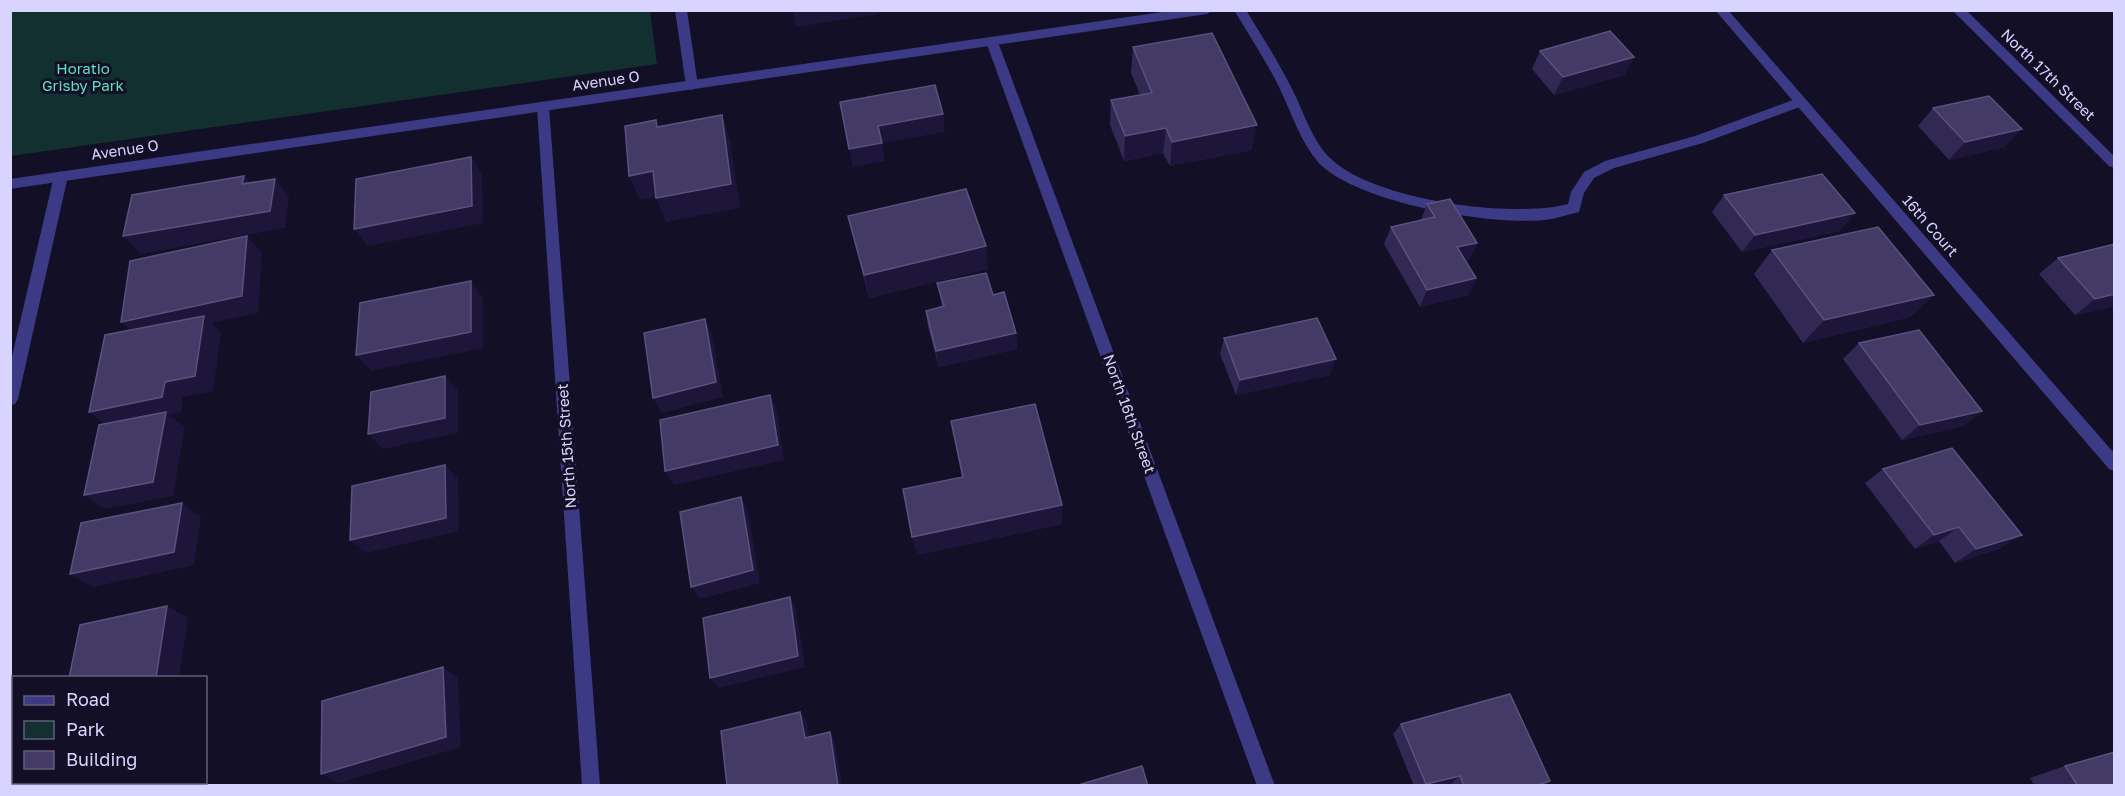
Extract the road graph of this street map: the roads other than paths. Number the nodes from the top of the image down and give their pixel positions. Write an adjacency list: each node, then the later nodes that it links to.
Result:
1 (681, 10): 7 (street)
2 (1207, 10): 6 (street, Avenue O)
3 (1240, 10): 8 (street)
4 (1721, 10): 8 (street, 16th Court)
5 (1958, 10): 10 (street, North 17th Street)
6 (992, 42): 7 (street, Avenue O); 16 (street, North 16th Street)
7 (692, 86): 9 (street, Avenue O)
8 (1801, 102): 14 (street, 16th Court)
9 (543, 107): 11 (street, Avenue O); 15 (street, North 15th Street)
10 (2115, 164)
11 (61, 176): 12 (street, Avenue O); 13 (street)
12 (10, 184)
13 (10, 399)
14 (2115, 464)
15 (591, 786)
16 (1266, 786)

